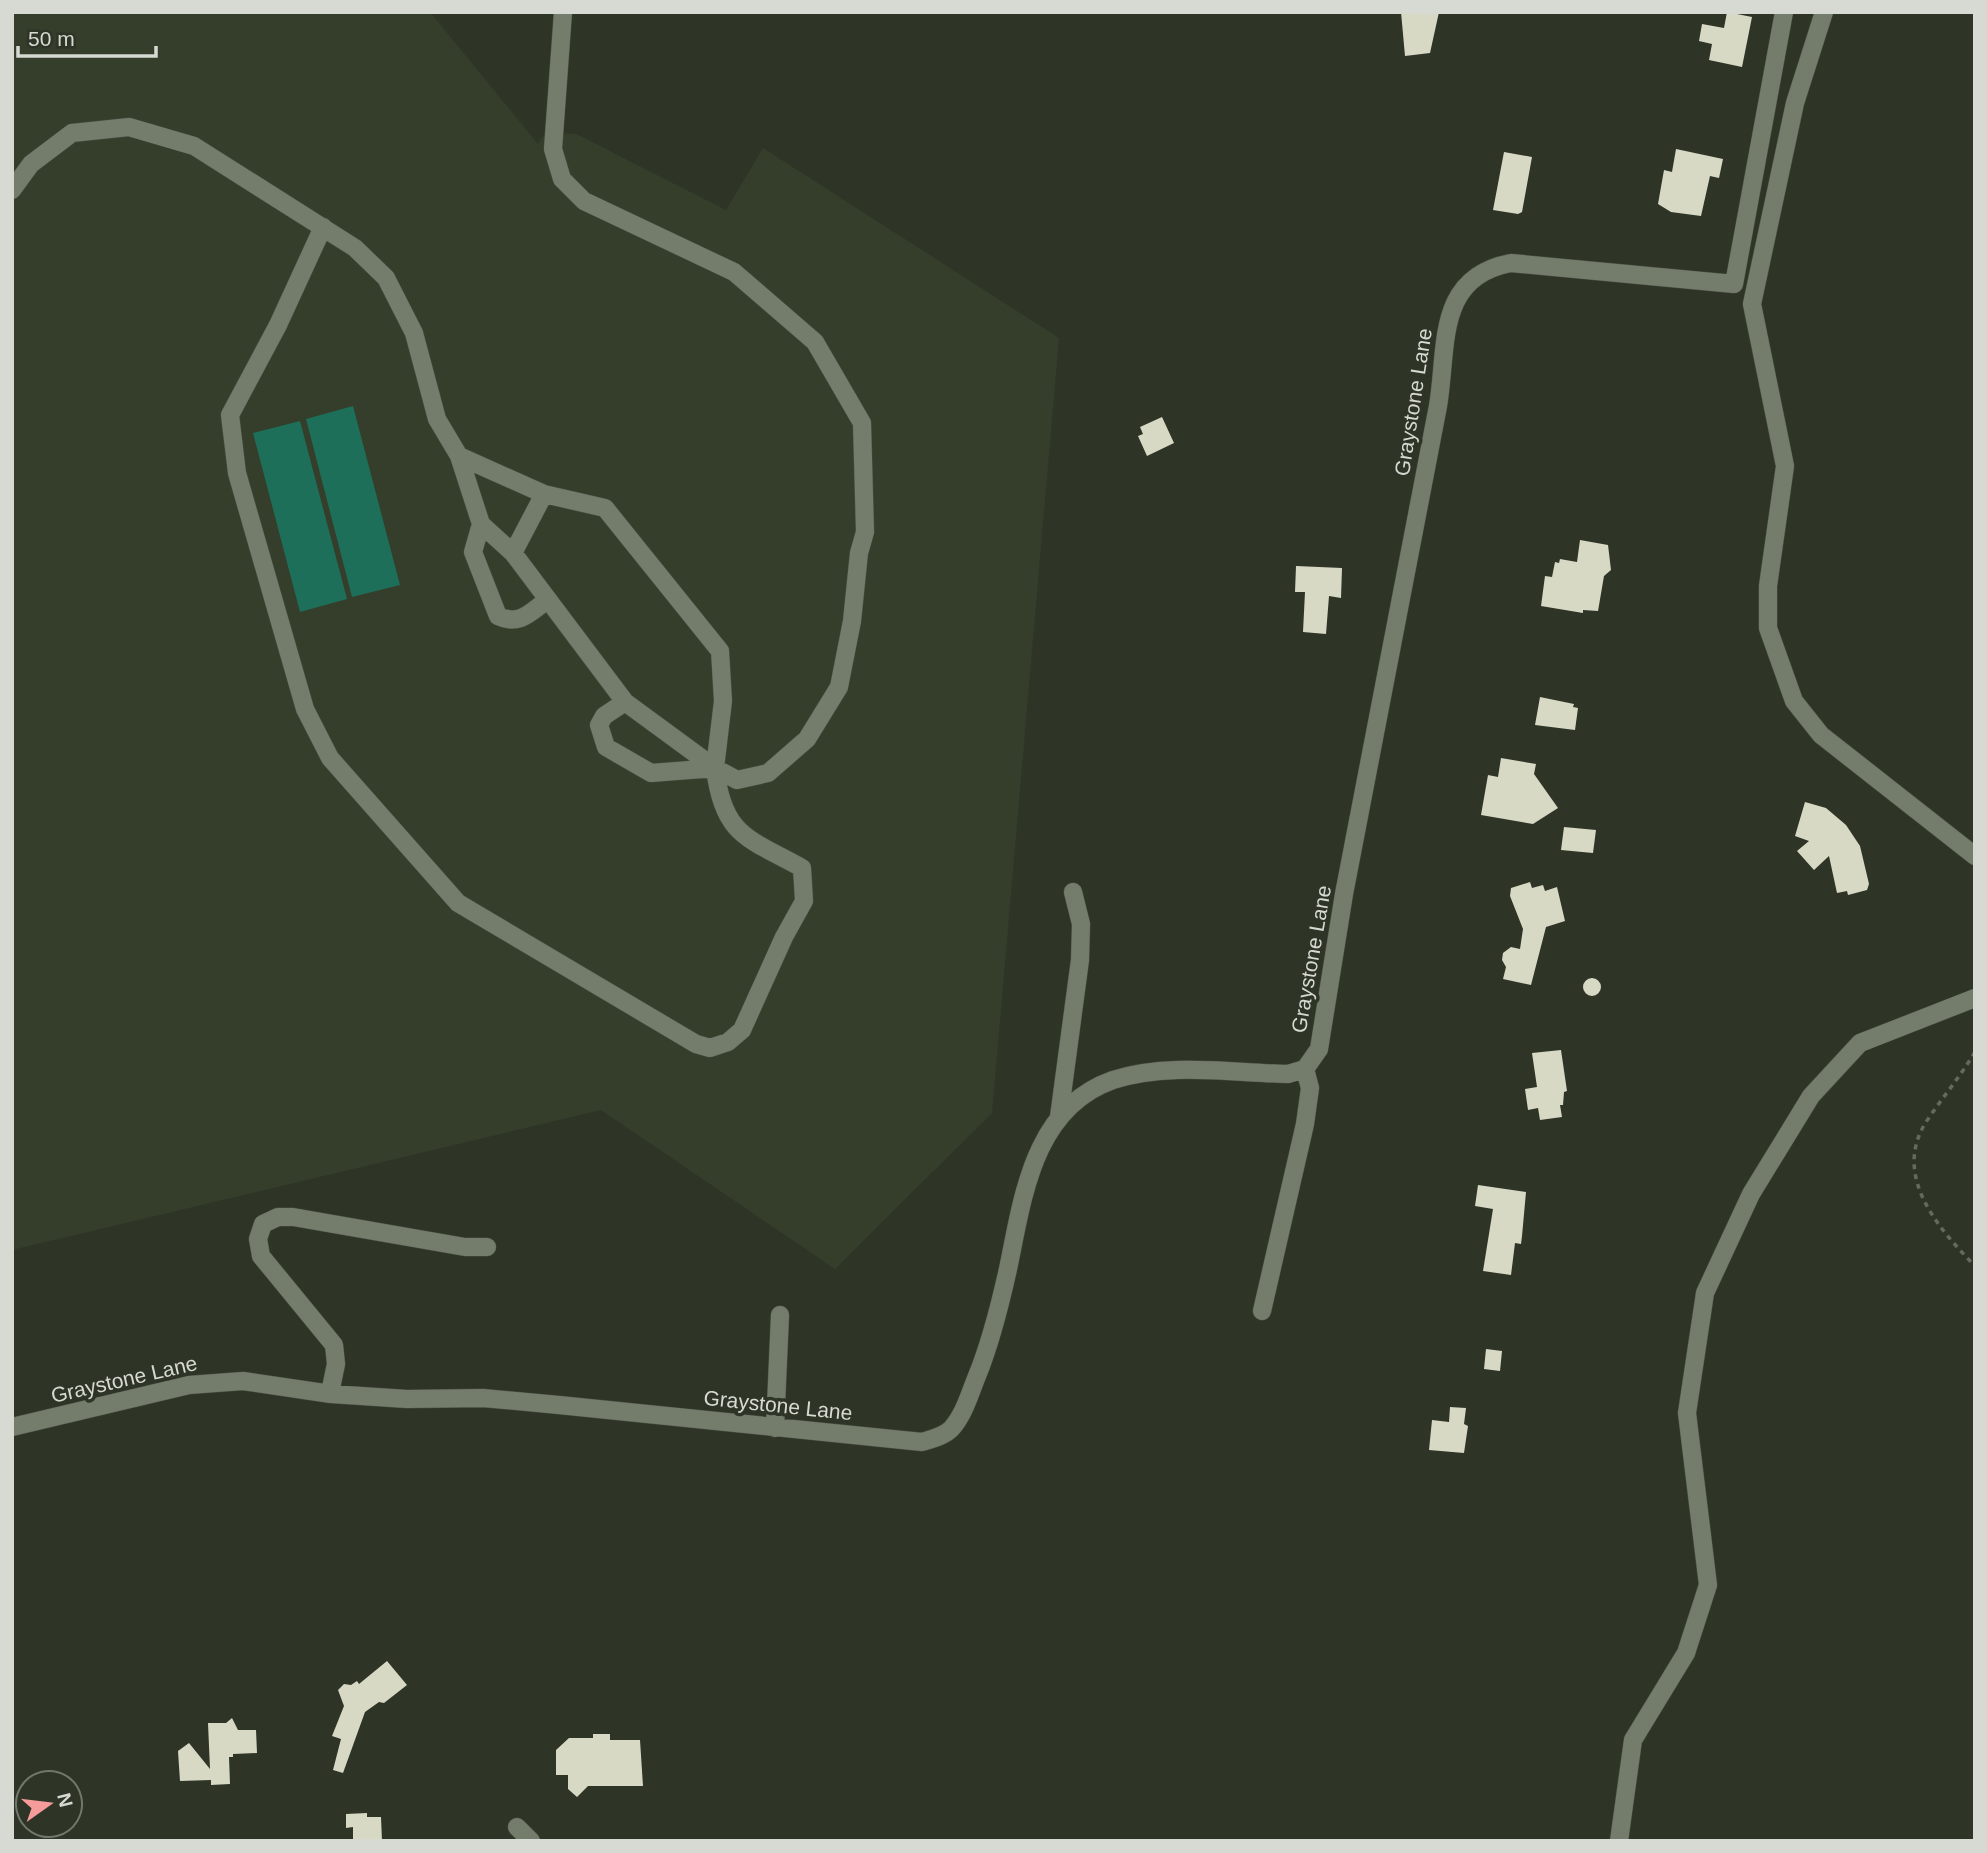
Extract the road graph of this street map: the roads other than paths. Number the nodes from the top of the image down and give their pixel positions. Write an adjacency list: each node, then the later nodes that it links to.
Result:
1 (564, 12): 14 (street)
2 (1784, 12): 6 (street)
3 (1825, 12): 7 (street)
4 (12, 190): 5 (street)
5 (323, 228): 8 (street); 14 (street)
6 (1734, 284): 7 (street); 18 (street, Graystone Lane)
7 (1752, 304): 15 (street)
8 (459, 456): 9 (street); 10 (street)
9 (544, 494): 11 (street); 14 (street)
10 (481, 524): 11 (street); 12 (street)
11 (513, 553): 12 (street)
12 (547, 600): 13 (street)
13 (625, 702): 14 (street); 14 (street)
14 (715, 768)
15 (1975, 856)
16 (1073, 892): 19 (street)
17 (1975, 998): 28 (street)
18 (1305, 1069): 19 (street, Graystone Lane); 21 (street)
19 (1059, 1117): 25 (street, Graystone Lane)
20 (487, 1247): 23 (street)
21 (1262, 1311)
22 (780, 1315): 25 (street)
23 (330, 1393): 24 (street, Graystone Lane); 25 (street, Graystone Lane)
24 (12, 1427)
25 (775, 1428)
26 (517, 1827): 27 (street)
27 (531, 1841)
28 (1619, 1841)

